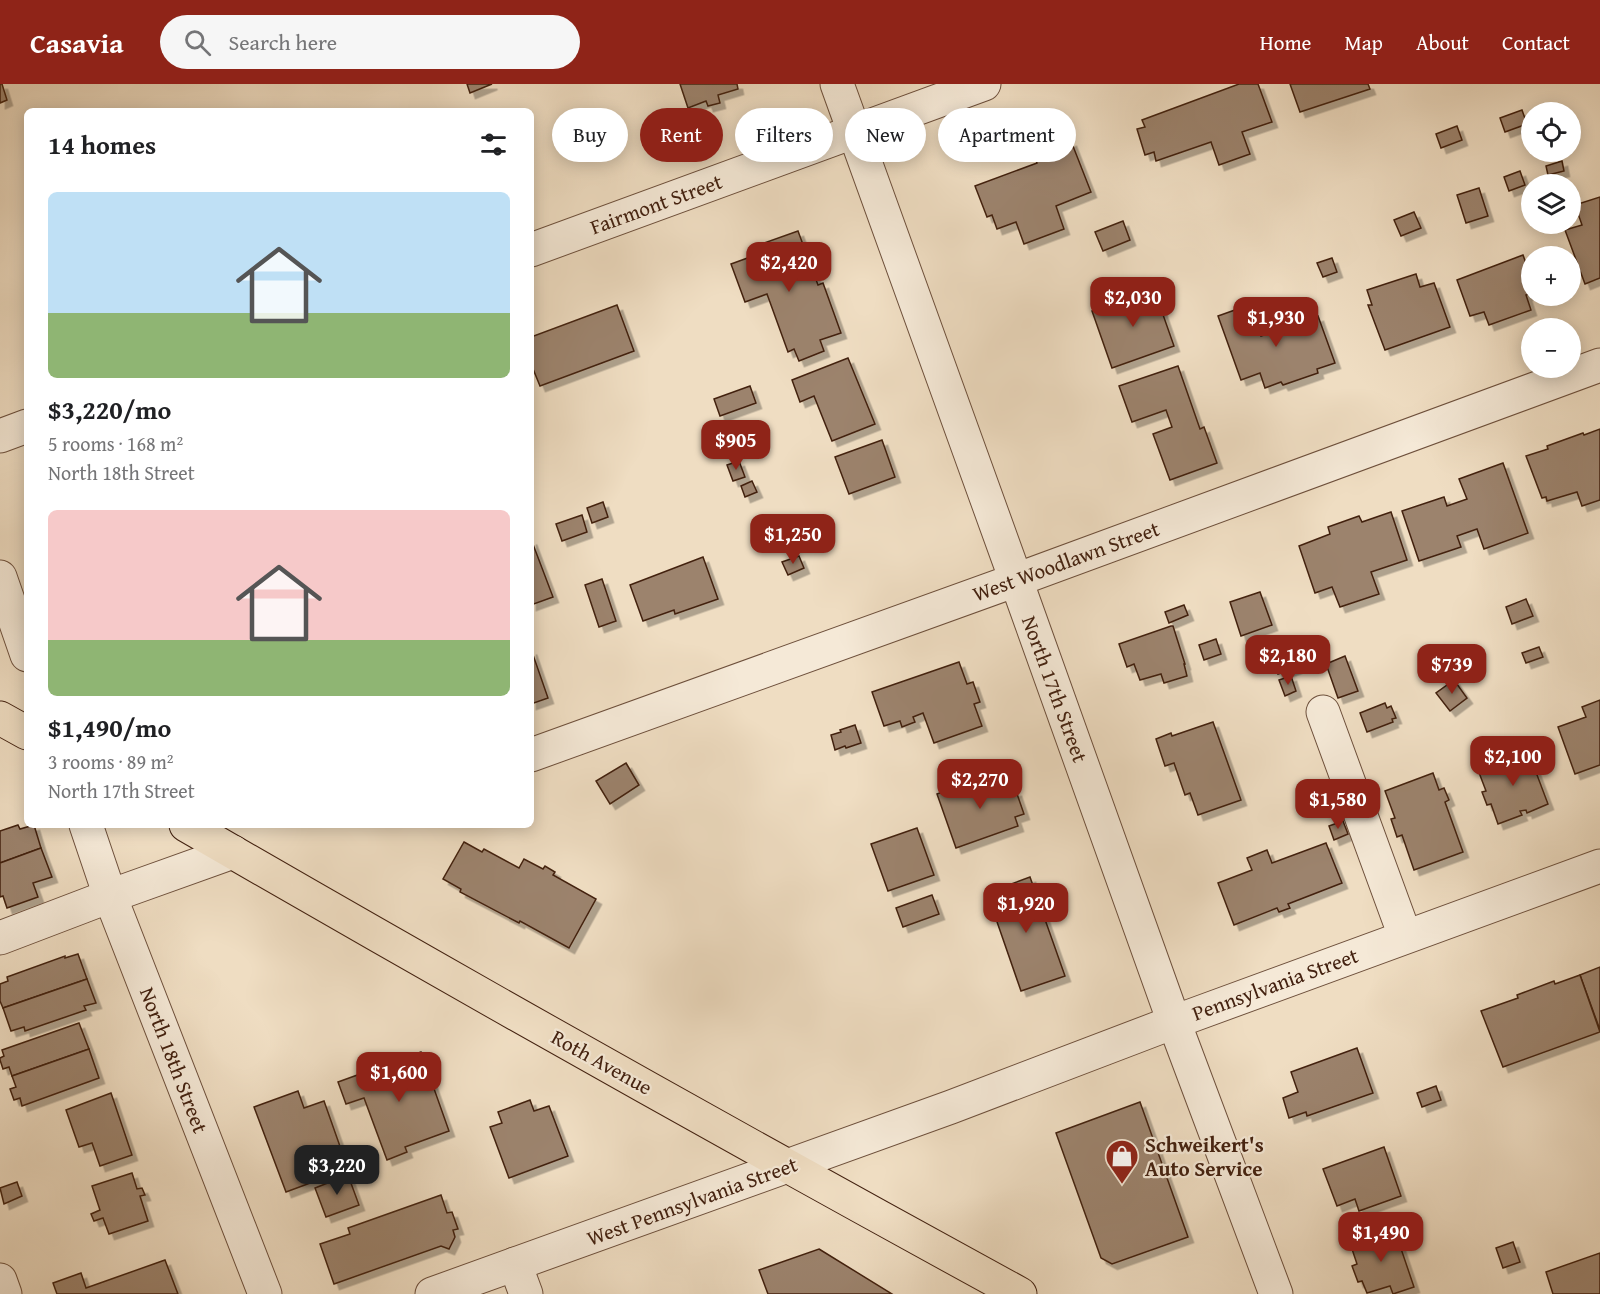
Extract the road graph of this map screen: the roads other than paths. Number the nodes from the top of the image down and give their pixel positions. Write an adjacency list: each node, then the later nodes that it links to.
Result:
1 (837, 84): 3 (street, North 17th Street)
2 (984, 84): 4 (street, Fairmont Street)
3 (846, 108)
4 (918, 108)
5 (845, 134): 7 (street, Fairmont Street)
6 (865, 162): 12 (street, North 17th Street)
7 (534, 249)
8 (1600, 365): 12 (street, West Woodlawn Street)
9 (24, 427): 10 (street)
10 (0, 436)
11 (0, 577): 13 (street)
12 (1016, 580): 17 (street, West Woodlawn Street); 25 (street, North 17th Street)
13 (24, 646)
14 (1323, 712): 23 (street)
15 (0, 718): 16 (main road)
16 (24, 731)
17 (534, 754)
18 (87, 828): 22 (street, North 18th Street)
19 (191, 828): 20 (main road, Roth Avenue)
20 (233, 852): 22 (street); 27 (main road, Roth Avenue)
21 (1600, 866): 23 (street, Pennsylvania Street)
22 (110, 896): 24 (street); 31 (street, North 18th Street)
23 (1405, 936): 25 (street, Pennsylvania Street)
24 (0, 938)
25 (1173, 1022): 26 (street, Pennsylvania Street); 34 (street, North 17th Street)
26 (951, 1107): 27 (street, West Pennsylvania Street)
27 (787, 1166): 28 (street, West Pennsylvania Street); 33 (main road, Roth Avenue)
28 (521, 1279): 32 (street, West Pennsylvania Street)
29 (0, 1280): 30 (street)
30 (5, 1294)
31 (265, 1294)
32 (432, 1294)
33 (1020, 1294)
34 (1276, 1294)

